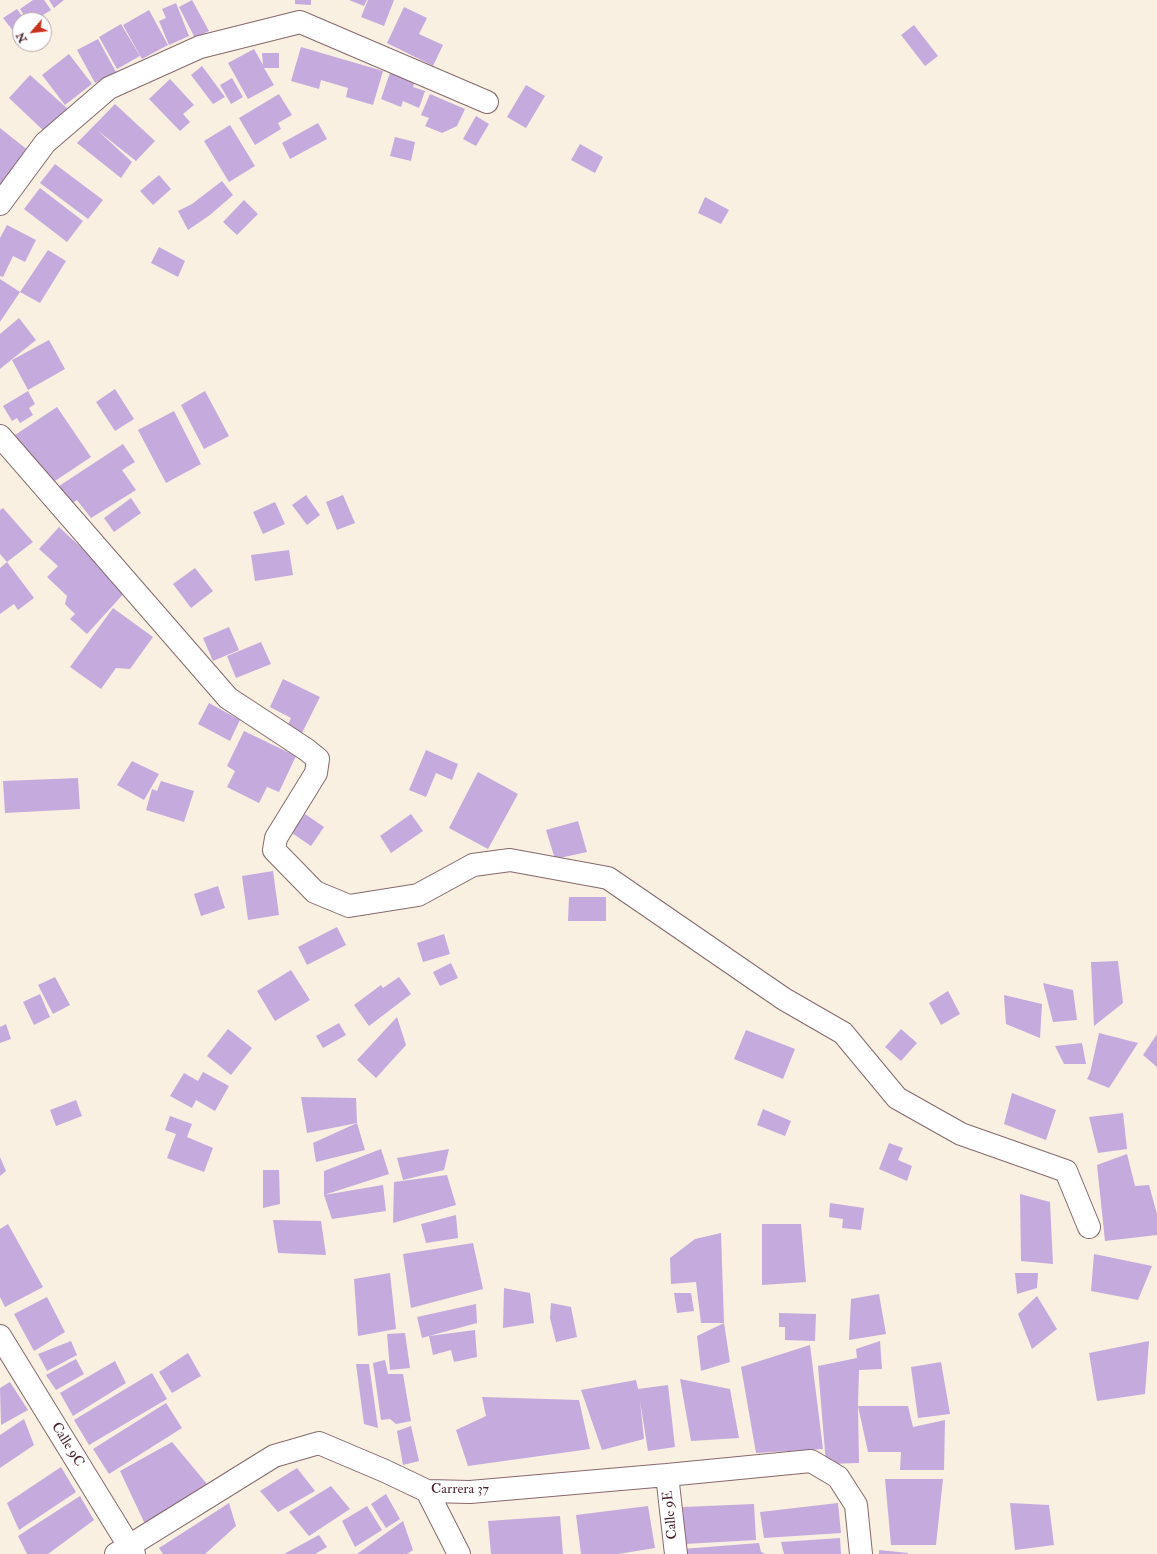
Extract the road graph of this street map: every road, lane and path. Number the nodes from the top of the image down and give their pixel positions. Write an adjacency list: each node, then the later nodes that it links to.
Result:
1 (487, 102): 2 (street)
2 (0, 204)
3 (0, 436): 4 (street)
4 (1089, 1227)
5 (0, 1336): 8 (street, Calle 9C)
6 (667, 1475): 7 (street, Carrera 37); 10 (street, Calle 9E); 11 (street, Carrera 37)
7 (427, 1491): 8 (street, Carrera 37); 9 (street)
8 (126, 1551)
9 (459, 1554)
10 (676, 1554)
11 (861, 1554)

